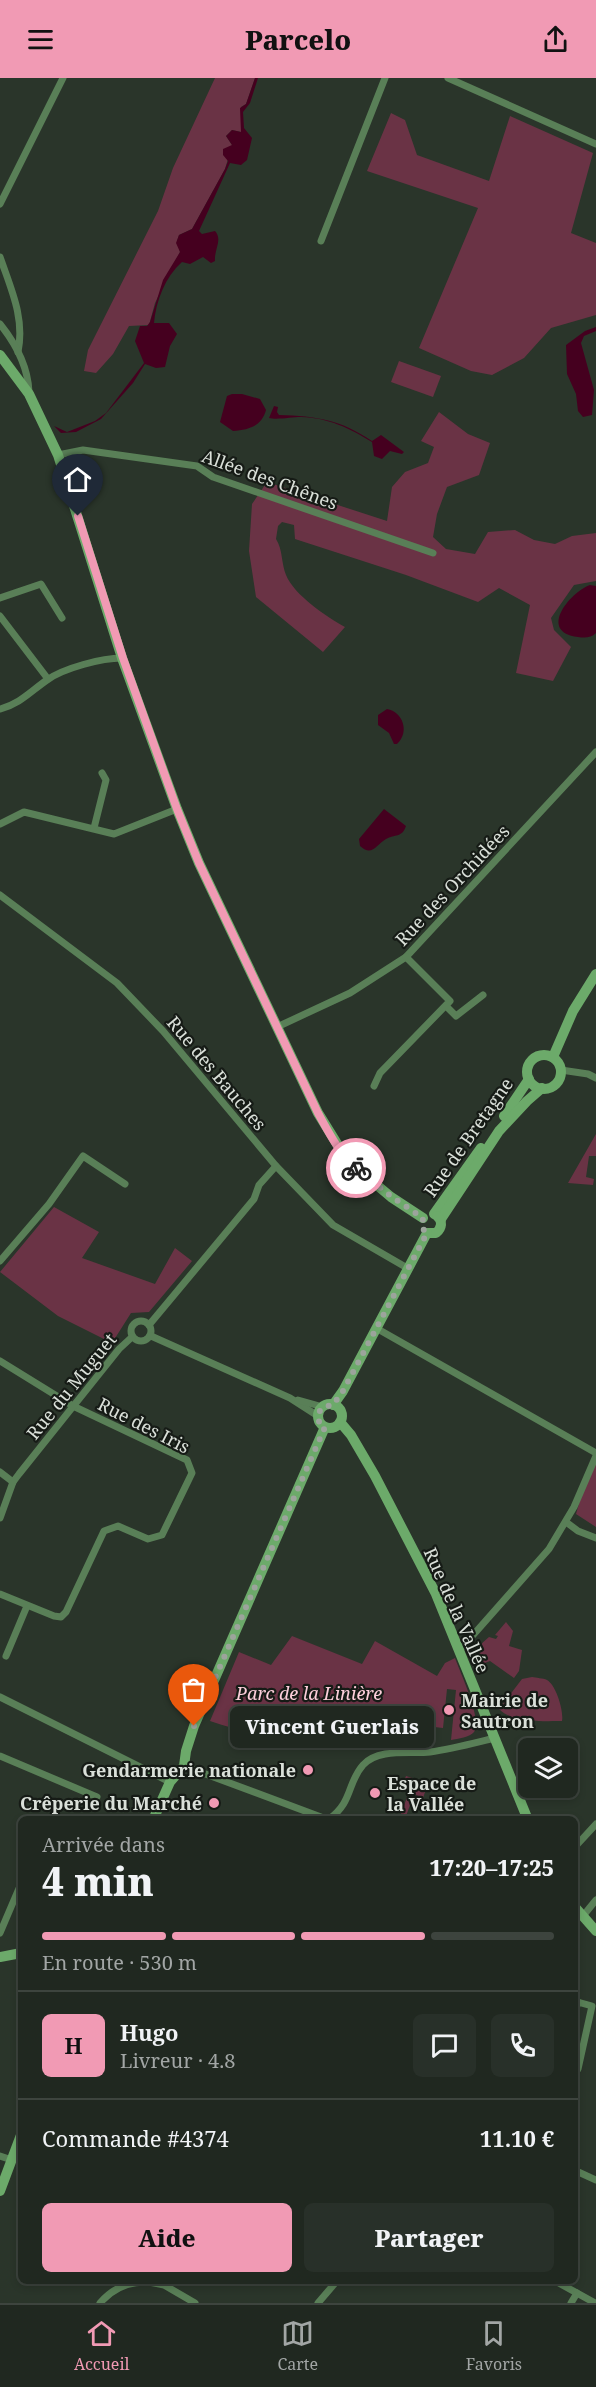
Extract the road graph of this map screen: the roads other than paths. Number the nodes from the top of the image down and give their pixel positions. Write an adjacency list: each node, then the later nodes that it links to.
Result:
1 (63, 78): 5 (street)
2 (385, 78): 6 (street)
3 (448, 78): 4 (street)
4 (596, 144)
5 (0, 204)
6 (321, 241)
7 (0, 257): 9 (street)
8 (0, 324): 9 (street)
9 (18, 352): 11 (street)
10 (0, 355): 11 (street)
11 (29, 394): 12 (street)
12 (58, 455): 13 (street, Allée des Chênes); 17 (street)
13 (433, 553)
14 (0, 598): 16 (street)
15 (0, 616): 18 (street)
16 (62, 618)
17 (123, 658): 18 (street); 22 (street)
18 (48, 679): 19 (street)
19 (0, 709)
20 (596, 752): 26 (street, Rue des Orchidées)
21 (102, 773): 24 (street)
22 (177, 809): 24 (street); 30 (street)
23 (0, 824): 24 (street)
24 (94, 828)
25 (0, 895): 38 (street, Rue des Bauches)
26 (406, 957): 29 (street); 30 (street, Rue des Orchidées)
27 (596, 974): 31 (street)
28 (483, 995): 29 (street)
29 (446, 1006): 35 (street)
30 (277, 1027): 41 (street)
31 (553, 1057): 32 (street); 34 (street)
32 (561, 1071): 33 (street); 36 (street)
33 (596, 1078)
34 (529, 1079): 36 (street); 37 (street, Rue de Bretagne)
35 (374, 1086)
36 (542, 1088): 37 (street, Rue de Bretagne)
37 (515, 1108): 40 (street, Rue de Bretagne)
38 (276, 1166): 44 (street, Rue des Bauches); 45 (street)
39 (125, 1184): 43 (street)
40 (437, 1217): 41 (street); 42 (street)
41 (423, 1218): 42 (street)
42 (427, 1233): 44 (street)
43 (0, 1261)
44 (409, 1269): 46 (street)
45 (149, 1324): 47 (street); 48 (street)
46 (376, 1329): 51 (street); 54 (street)
47 (151, 1336): 48 (street); 51 (street)
48 (132, 1337): 50 (street, Rue du Muguet)
49 (0, 1361): 50 (street)
50 (73, 1406): 56 (street, Rue du Muguet); 61 (street, Rue des Iris)
51 (325, 1409): 52 (street); 53 (street)
52 (340, 1422): 53 (street); 62 (street, Rue de la Vallée)
53 (325, 1427): 67 (street)
54 (596, 1454): 58 (street)
55 (0, 1472): 56 (street)
56 (13, 1482): 57 (street, Rue du Muguet)
57 (0, 1518)
58 (566, 1522): 59 (street); 62 (street)
59 (596, 1538)
60 (0, 1594): 61 (street, Rue des Iris)
61 (27, 1606): 63 (street)
62 (459, 1651): 65 (street, Rue de la Vallée)
63 (6, 1656)
64 (0, 1697): 68 (street)
65 (495, 1738): 72 (street); 73 (street, Rue de la Vallée)
66 (0, 1756): 69 (street)
67 (184, 1766): 68 (street); 71 (street)
68 (170, 1782): 70 (street)
69 (97, 1797)
70 (155, 1816)
71 (321, 1816)
72 (332, 1816)
73 (526, 1816)
74 (596, 1824): 75 (street)
75 (578, 1844)
76 (18, 1891): 81 (street)
77 (596, 1900): 79 (street)
78 (578, 1910): 79 (street)
79 (583, 1916): 80 (street)
80 (596, 1931)
81 (0, 1933)
82 (18, 1954): 83 (street)
83 (0, 1957)
84 (578, 2002): 85 (street)
85 (578, 2069)
86 (18, 2143): 88 (street)
87 (0, 2156): 88 (street)
88 (12, 2160): 91 (street)
89 (578, 2172): 90 (street)
90 (596, 2180)
91 (0, 2191)
92 (128, 2284): 98 (street)
93 (158, 2284): 97 (street)
94 (334, 2284): 99 (street)
95 (561, 2284): 96 (street)
96 (577, 2293): 100 (street); 101 (street)
97 (191, 2302)
98 (100, 2303)
99 (318, 2303)
100 (571, 2303)
101 (595, 2303)

